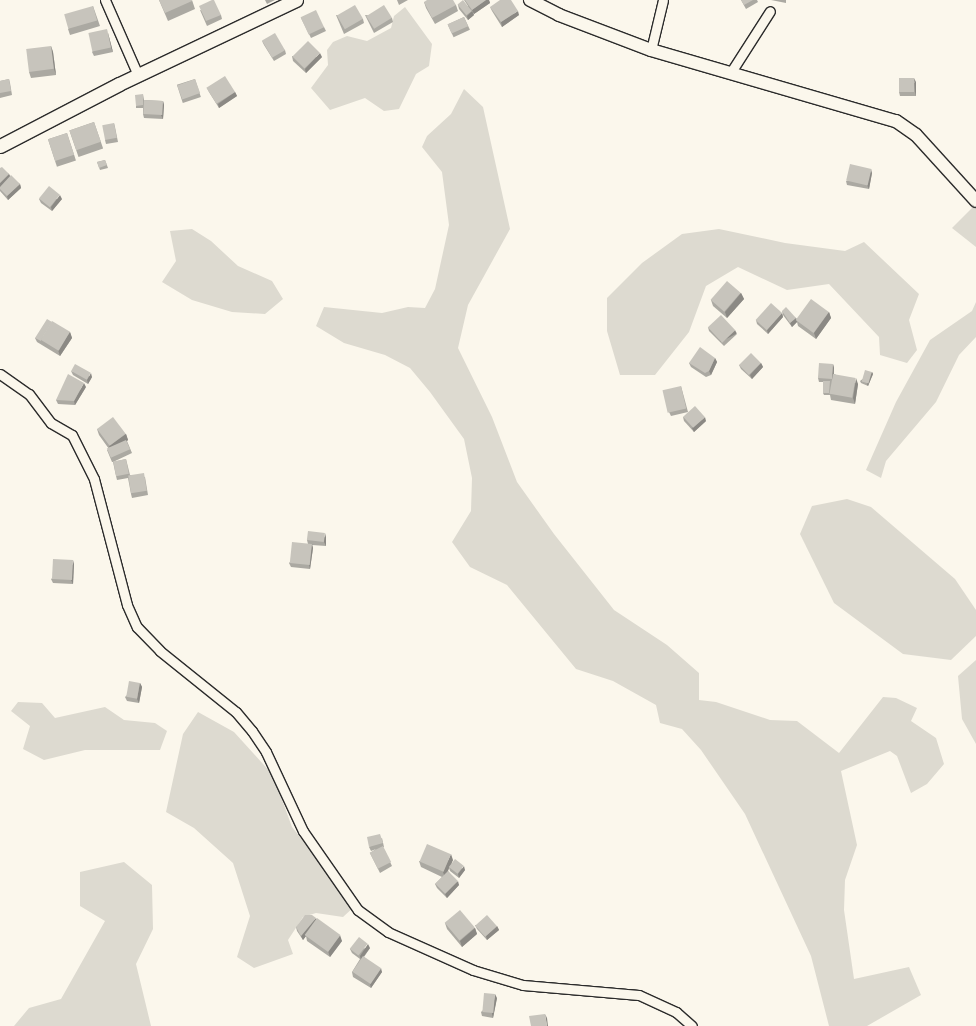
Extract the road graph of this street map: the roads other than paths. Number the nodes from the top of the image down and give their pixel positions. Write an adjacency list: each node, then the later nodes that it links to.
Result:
1 (105, 0): 8 (street)
2 (296, 0): 8 (main road)
3 (530, 0): 6 (street)
4 (664, 0): 6 (street)
5 (770, 11): 7 (street)
6 (651, 50): 7 (street)
7 (732, 72): 10 (street)
8 (138, 75): 9 (main road)
9 (0, 146)
10 (976, 200)
11 (0, 374): 12 (street)
12 (692, 1026)

